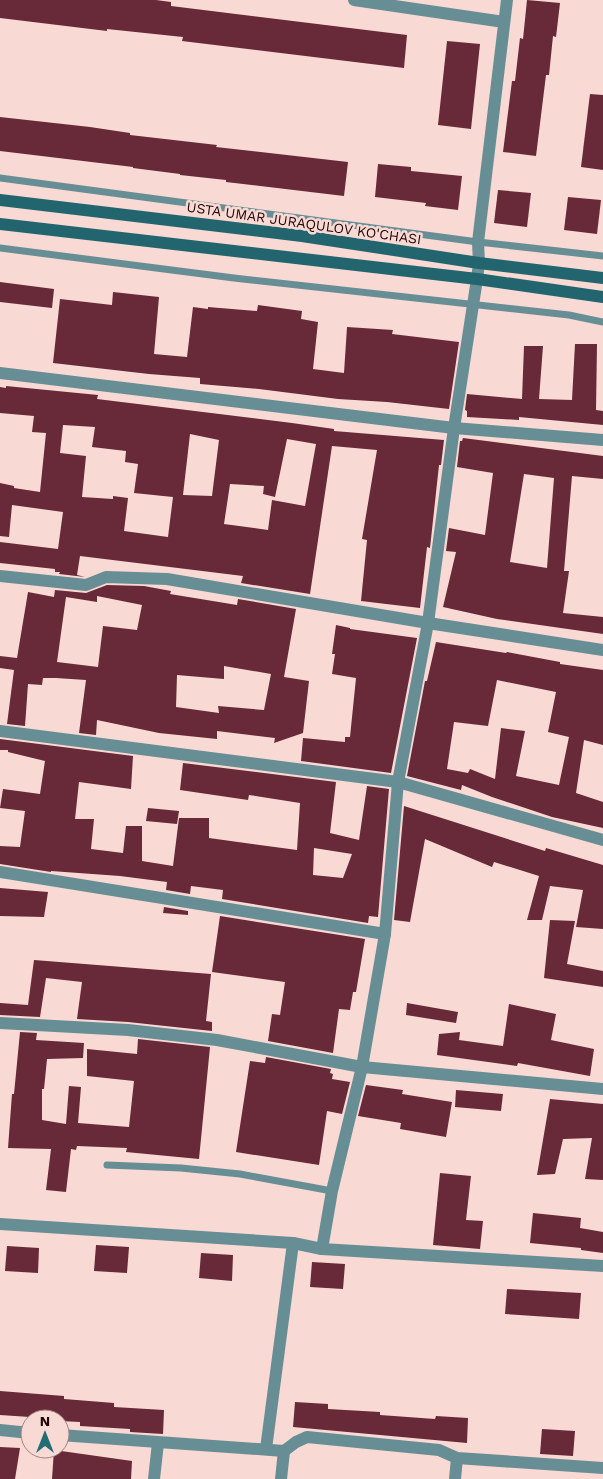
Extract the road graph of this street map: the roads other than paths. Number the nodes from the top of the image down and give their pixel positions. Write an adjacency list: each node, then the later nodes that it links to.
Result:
1 (354, 0): 3 (street)
2 (507, 0): 3 (street)
3 (504, 22): 7 (street)
4 (0, 178): 7 (lane)
5 (0, 200): 10 (main road, USTA UMAR JURAQULOV KO'CHASI)
6 (0, 224): 12 (main road)
7 (478, 242): 9 (lane); 10 (street)
8 (0, 248): 14 (lane)
9 (603, 255)
10 (479, 263): 11 (main road, USTA UMAR JURAQULOV KO'CHASI); 12 (street)
11 (603, 278)
12 (477, 280): 13 (main road); 14 (street)
13 (603, 298)
14 (473, 304): 15 (lane); 17 (street)
15 (603, 322)
16 (0, 374): 17 (street)
17 (454, 428): 18 (street); 20 (street)
18 (603, 440)
19 (0, 576): 20 (street)
20 (428, 623): 21 (street); 23 (street)
21 (603, 650)
22 (0, 731): 23 (street)
23 (398, 782): 24 (street); 26 (street)
24 (603, 840)
25 (0, 872): 26 (street)
26 (385, 934): 28 (street)
27 (0, 1023): 28 (street)
28 (362, 1067): 29 (street); 31 (street)
29 (603, 1089)
30 (107, 1165): 31 (lane)
31 (332, 1191): 34 (street)
32 (0, 1224): 33 (street)
33 (293, 1243): 34 (street); 40 (street)
34 (322, 1249): 35 (street)
35 (603, 1266)
36 (0, 1430): 37 (street)
37 (20, 1432)
38 (70, 1436): 39 (street)
39 (158, 1443): 40 (street); 44 (street)
40 (266, 1449): 41 (street)
41 (284, 1451): 42 (street); 45 (street)
42 (457, 1458): 43 (street); 46 (street)
43 (603, 1468)
44 (154, 1479)
45 (282, 1479)
46 (455, 1479)

